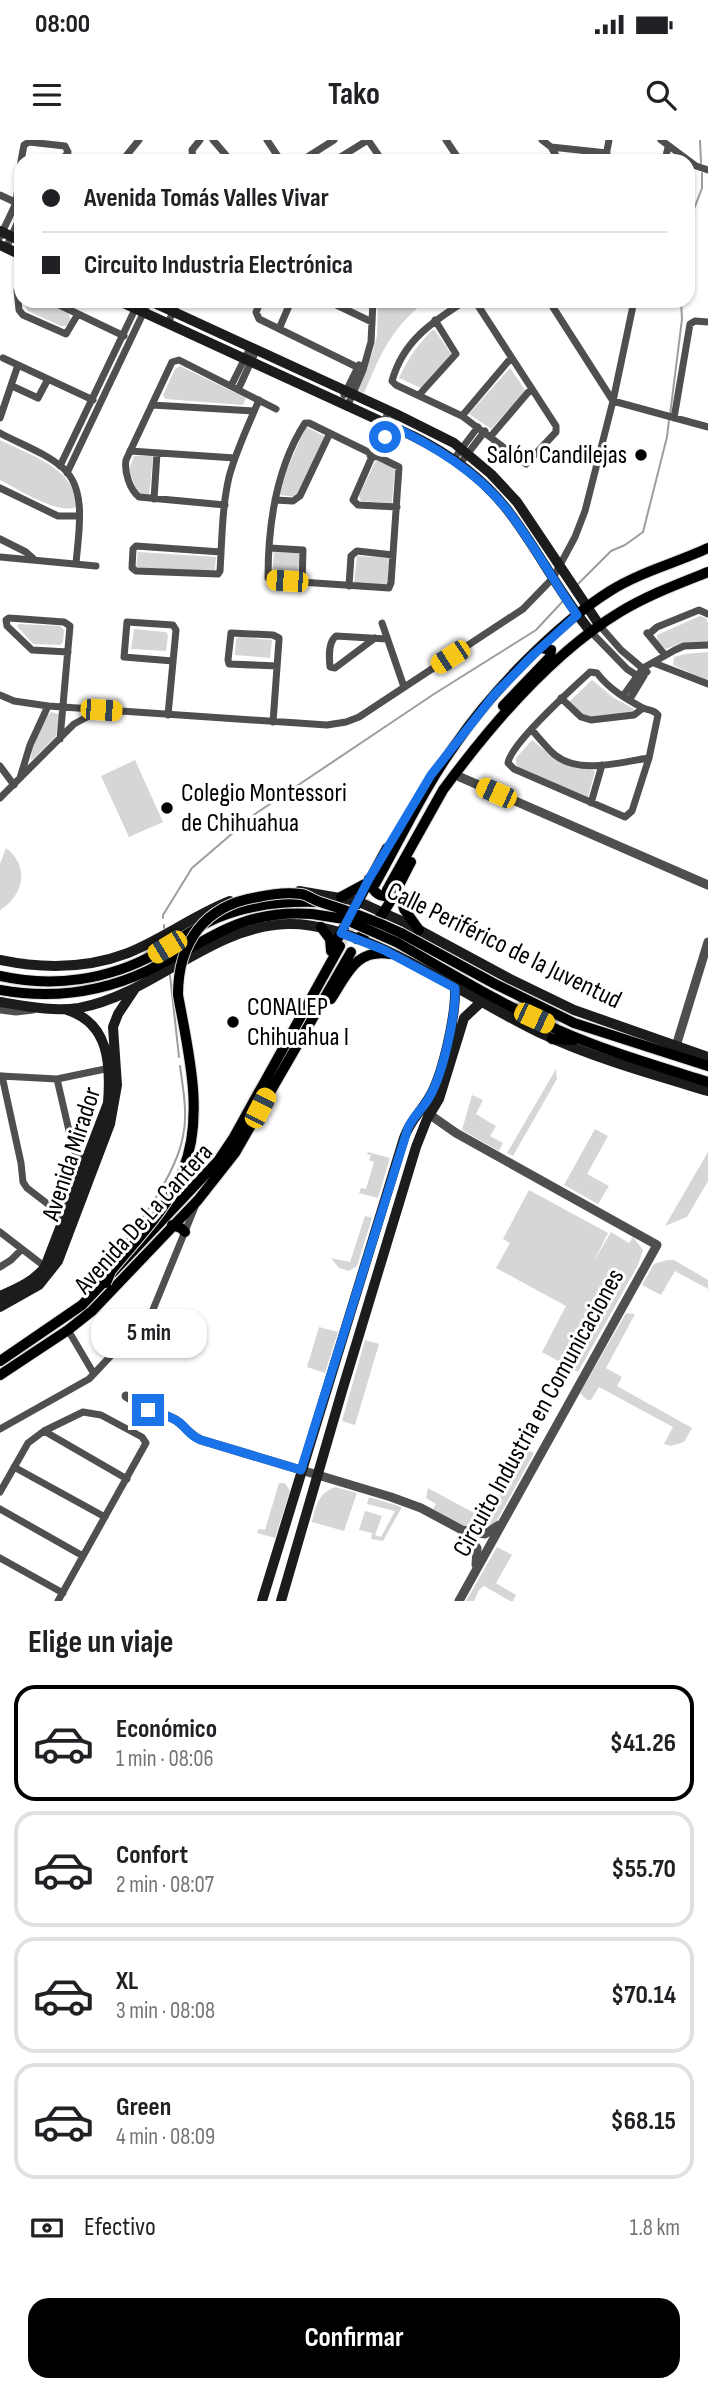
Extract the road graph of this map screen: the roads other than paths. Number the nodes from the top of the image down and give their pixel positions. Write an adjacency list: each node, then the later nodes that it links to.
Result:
1 (213, 140): 10 (street)
2 (334, 140): 11 (street)
3 (368, 140): 12 (street)
4 (542, 140): 6 (street)
5 (661, 140): 7 (street)
6 (551, 147): 13 (street); 14 (street)
7 (668, 147): 15 (street); 16 (street)
8 (22, 154): 9 (street)
9 (67, 154)
10 (225, 154)
11 (312, 154)
12 (345, 154)
13 (555, 154)
14 (590, 154)
15 (666, 154)
16 (678, 154)
17 (14, 212): 18 (street)
18 (9, 219): 19 (street); 20 (street)
19 (14, 219)
20 (7, 235): 21 (street)
21 (3, 246)
22 (19, 308): 37 (street)
23 (66, 308): 37 (street)
24 (138, 308): 43 (street)
25 (139, 308): 44 (street)
26 (141, 308): 39 (main road)
27 (171, 308): 39 (street)
28 (180, 308): 45 (main road)
29 (258, 308): 42 (street)
30 (288, 308): 42 (street)
31 (343, 308): 40 (street)
32 (373, 308): 40 (street)
33 (454, 308): 38 (street)
34 (479, 308): 47 (street)
35 (553, 308): 59 (street)
36 (633, 308): 59 (street)
37 (78, 314): 43 (street)
38 (435, 320): 56 (street); 56 (street)
39 (164, 322): 49 (main road)
40 (372, 322): 50 (street)
41 (708, 322): 68 (street)
42 (279, 329): 50 (street)
43 (123, 335): 44 (street); 57 (street)
44 (131, 339): 60 (street)
45 (253, 349): 49 (street); 54 (main road)
46 (3, 358): 48 (street)
47 (511, 358): 55 (street); 66 (street)
48 (18, 365): 51 (street); 52 (street)
49 (245, 365): 53 (street); 62 (main road)
50 (360, 368): 54 (street)
51 (48, 379): 52 (street); 57 (street)
52 (12, 386): 67 (street)
53 (235, 388): 58 (street); 61 (street)
54 (351, 388): 62 (street); 65 (main road)
55 (531, 389): 71 (street); 71 (street)
56 (419, 395): 66 (street)
57 (92, 400): 60 (street); 80 (street)
58 (258, 400): 63 (street); 64 (street)
59 (613, 401): 68 (street); 97 (street)
60 (100, 404): 81 (street)
61 (152, 405): 64 (street); 75 (street)
62 (343, 405): 69 (main road)
63 (276, 409)
64 (254, 411): 78 (street)
65 (392, 412): 69 (street); 74 (main road)
66 (462, 416): 71 (street)
67 (0, 418)
68 (674, 418): 70 (street)
69 (387, 424): 77 (street); 79 (main road)
70 (708, 427)
71 (485, 431): 74 (street)
72 (0, 433): 80 (street)
73 (330, 433): 77 (street); 84 (street); 84 (street)
74 (467, 447): 79 (street); 97 (main road)
75 (130, 451): 76 (street); 83 (street)
76 (157, 453): 78 (street); 83 (street)
77 (373, 455): 86 (street); 86 (street)
78 (235, 458): 85 (street)
79 (456, 462): 101 (main road)
80 (61, 466): 81 (street)
81 (68, 473): 87 (street)
82 (0, 488): 87 (street)
83 (154, 499): 85 (street)
84 (275, 499): 89 (street)
85 (225, 505): 91 (street)
86 (397, 507): 92 (street)
87 (79, 516): 95 (street)
88 (0, 539): 94 (street)
89 (270, 548): 100 (street); 100 (street)
90 (708, 548): 99 (main road)
91 (221, 552): 91 (street)
92 (393, 555): 102 (street); 102 (street)
93 (0, 557): 94 (street)
94 (36, 561): 95 (street)
95 (76, 564): 96 (street)
96 (96, 566)
97 (560, 567): 101 (street); 104 (main road)
98 (708, 572): 103 (main road)
99 (635, 578): 103 (main road); 104 (main road)
100 (302, 582): 102 (street)
101 (556, 582): 104 (main road); 120 (street)
102 (349, 586)
103 (647, 598): 107 (main road)
104 (579, 608): 107 (main road); 111 (main road)
105 (708, 614): 114 (street)
106 (382, 623): 109 (street)
107 (596, 629): 113 (street); 115 (street); 131 (main road)
108 (374, 638): 108 (street); 109 (street)
109 (387, 639): 120 (street)
110 (708, 645): 114 (street)
111 (542, 648): 131 (main road); 141 (main road, Avenida De La Cantera)
112 (68, 652): 112 (street); 125 (street)
113 (625, 654): 115 (street); 118 (street)
114 (665, 655): 118 (street)
115 (618, 660): 118 (street)
116 (173, 661): 116 (street); 128 (street)
117 (277, 666): 117 (street); 129 (street)
118 (645, 671): 119 (street); 123 (street)
119 (708, 684)
120 (404, 687): 129 (street)
121 (0, 695): 124 (street)
122 (561, 698): 123 (street); 126 (street); 130 (street)
123 (627, 698): 126 (street)
124 (48, 706): 125 (street); 138 (street)
125 (64, 706): 127 (street); 132 (street)
126 (643, 708): 133 (street)
127 (101, 710): 128 (street); 132 (street)
128 (168, 715): 129 (street)
129 (273, 722)
130 (532, 730): 135 (street); 140 (street)
131 (487, 736): 134 (main road)
132 (60, 739): 138 (street)
133 (649, 758): 135 (street); 140 (street)
134 (467, 759): 137 (main road); 143 (main road)
135 (602, 765): 140 (street)
136 (0, 766): 138 (street)
137 (460, 777): 142 (street); 143 (main road)
138 (17, 782): 139 (street)
139 (0, 798)
140 (592, 803)
141 (370, 882): 143 (main road); 144 (main road); 145 (main road, Avenida De La Cantera)
142 (708, 885)
143 (393, 890): 147 (main road); 149 (main road)
144 (339, 897): 145 (main road, Calle Periférico de la Juventud); 148 (main road); 157 (main road, Calle Periférico de la Juventud)
145 (357, 901): 147 (main road, Calle Periférico de la Juventud); 151 (main road, Avenida De La Cantera)
146 (318, 902): 150 (main road, Calle Periférico de la Juventud, bridge); 158 (main road); 191 (main road, bridge)
147 (384, 912): 150 (main road, Calle Periférico de la Juventud); 152 (main road)
148 (322, 927): 151 (main road); 154 (main road); 160 (main road)
149 (419, 930): 150 (main road, Calle Periférico de la Juventud); 170 (main road, Calle Periférico de la Juventud)
150 (401, 932): 156 (main road); 161 (main road, Calle Periférico de la Juventud, bridge); 169 (main road); 172 (main road)
151 (341, 933): 152 (main road); 154 (main road, Avenida De La Cantera)
152 (357, 939): 156 (main road)
153 (708, 942): 170 (street)
154 (335, 948): 191 (main road, Avenida De La Cantera)
155 (351, 952): 178 (main road, Avenida De La Cantera)
156 (387, 952): 159 (main road); 178 (main road)
157 (0, 960)
158 (0, 976)
159 (455, 988): 163 (main road); 167 (main road)
160 (134, 989): 166 (main road); 173 (main road, Avenida Mirador)
161 (0, 990)
162 (0, 1002): 164 (main road)
163 (480, 1003): 167 (main road); 168 (main road)
164 (41, 1008): 165 (street); 166 (main road)
165 (0, 1009)
166 (62, 1009): 173 (main road, Avenida Mirador)
167 (457, 1024): 179 (main road)
168 (552, 1039): 169 (main road); 177 (main road)
169 (584, 1041): 176 (main road)
170 (676, 1046): 171 (main road, Calle Periférico de la Juventud)
171 (708, 1057)
172 (708, 1066)
173 (112, 1068): 175 (street); 180 (main road, Avenida Mirador)
174 (1, 1076): 175 (street); 184 (street)
175 (57, 1079): 180 (street)
176 (708, 1082)
177 (708, 1091)
178 (268, 1094): 183 (main road, Avenida De La Cantera)
179 (425, 1111): 181 (main road); 182 (main road); 209 (street, Circuito Industria en Comunicaciones)
180 (90, 1163): 184 (main road, Avenida Mirador)
181 (387, 1191): 182 (main road); 203 (main road)
182 (401, 1195): 204 (main road)
183 (198, 1200): 185 (main road, Avenida De La Cantera); 187 (street)
184 (69, 1219): 190 (main road, Avenida Mirador)
185 (172, 1225): 187 (main road); 195 (main road, Avenida De La Cantera)
186 (0, 1232): 188 (street)
187 (184, 1233): 197 (street)
188 (22, 1249): 189 (street); 190 (street)
189 (0, 1267)
190 (48, 1269): 192 (main road, Avenida Mirador)
191 (106, 1283): 196 (main road, Avenida De La Cantera)
192 (27, 1289): 193 (main road, Avenida Mirador); 194 (main road, Avenida Mirador)
193 (0, 1296)
194 (0, 1307)
195 (68, 1330): 197 (street); 198 (main road, Avenida De La Cantera)
196 (0, 1361)
197 (94, 1374): 200 (street)
198 (0, 1375)
199 (127, 1396): 203 (street)
200 (0, 1429)
201 (44, 1431): 202 (street); 205 (street); 205 (street)
202 (14, 1466): 206 (street); 208 (street)
203 (301, 1470): 204 (street); 216 (main road)
204 (319, 1475): 210 (street); 217 (main road)
205 (127, 1479): 208 (street)
206 (0, 1492)
207 (0, 1509): 211 (street)
208 (105, 1517): 211 (street)
209 (503, 1522): 210 (street); 213 (street, Circuito Industria en Comunicaciones)
210 (462, 1530): 213 (street)
211 (83, 1556): 214 (street)
212 (0, 1558): 214 (street)
213 (472, 1577): 218 (street, Circuito Industria en Comunicaciones)
214 (63, 1593): 215 (street)
215 (58, 1601)
216 (262, 1601)
217 (281, 1601)
218 (459, 1601)

